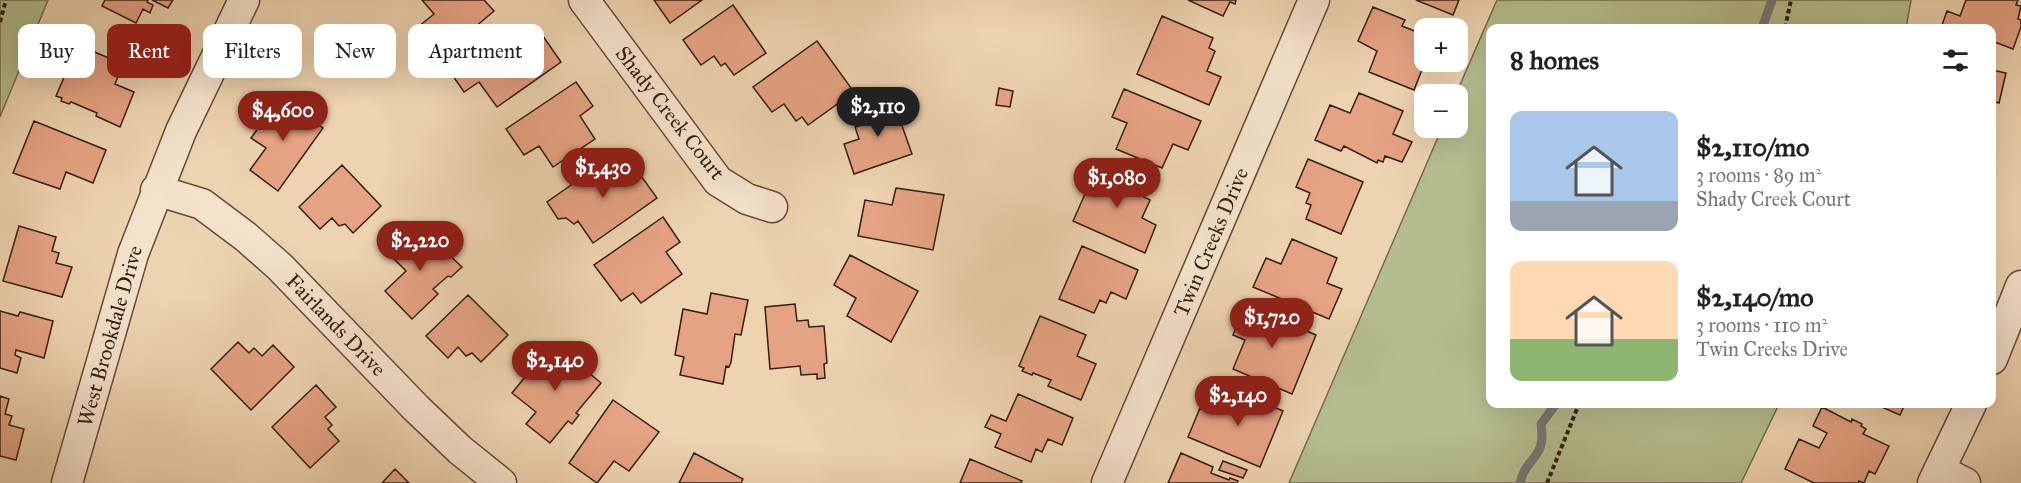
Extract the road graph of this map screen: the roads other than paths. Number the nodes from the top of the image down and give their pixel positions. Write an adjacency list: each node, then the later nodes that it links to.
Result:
1 (244, 0): 4 (street, West Brookdale Drive)
2 (584, 0): 5 (street, Shady Creek Court)
3 (1314, 0): 12 (street, Twin Creeks Drive)
4 (156, 190): 10 (street, West Brookdale Drive); 11 (street, Fairlands Drive)
5 (772, 207)
6 (2021, 286): 7 (street)
7 (1996, 350)
8 (1970, 408): 9 (street)
9 (1946, 479)
10 (67, 483)
11 (501, 483)
12 (1107, 483)

